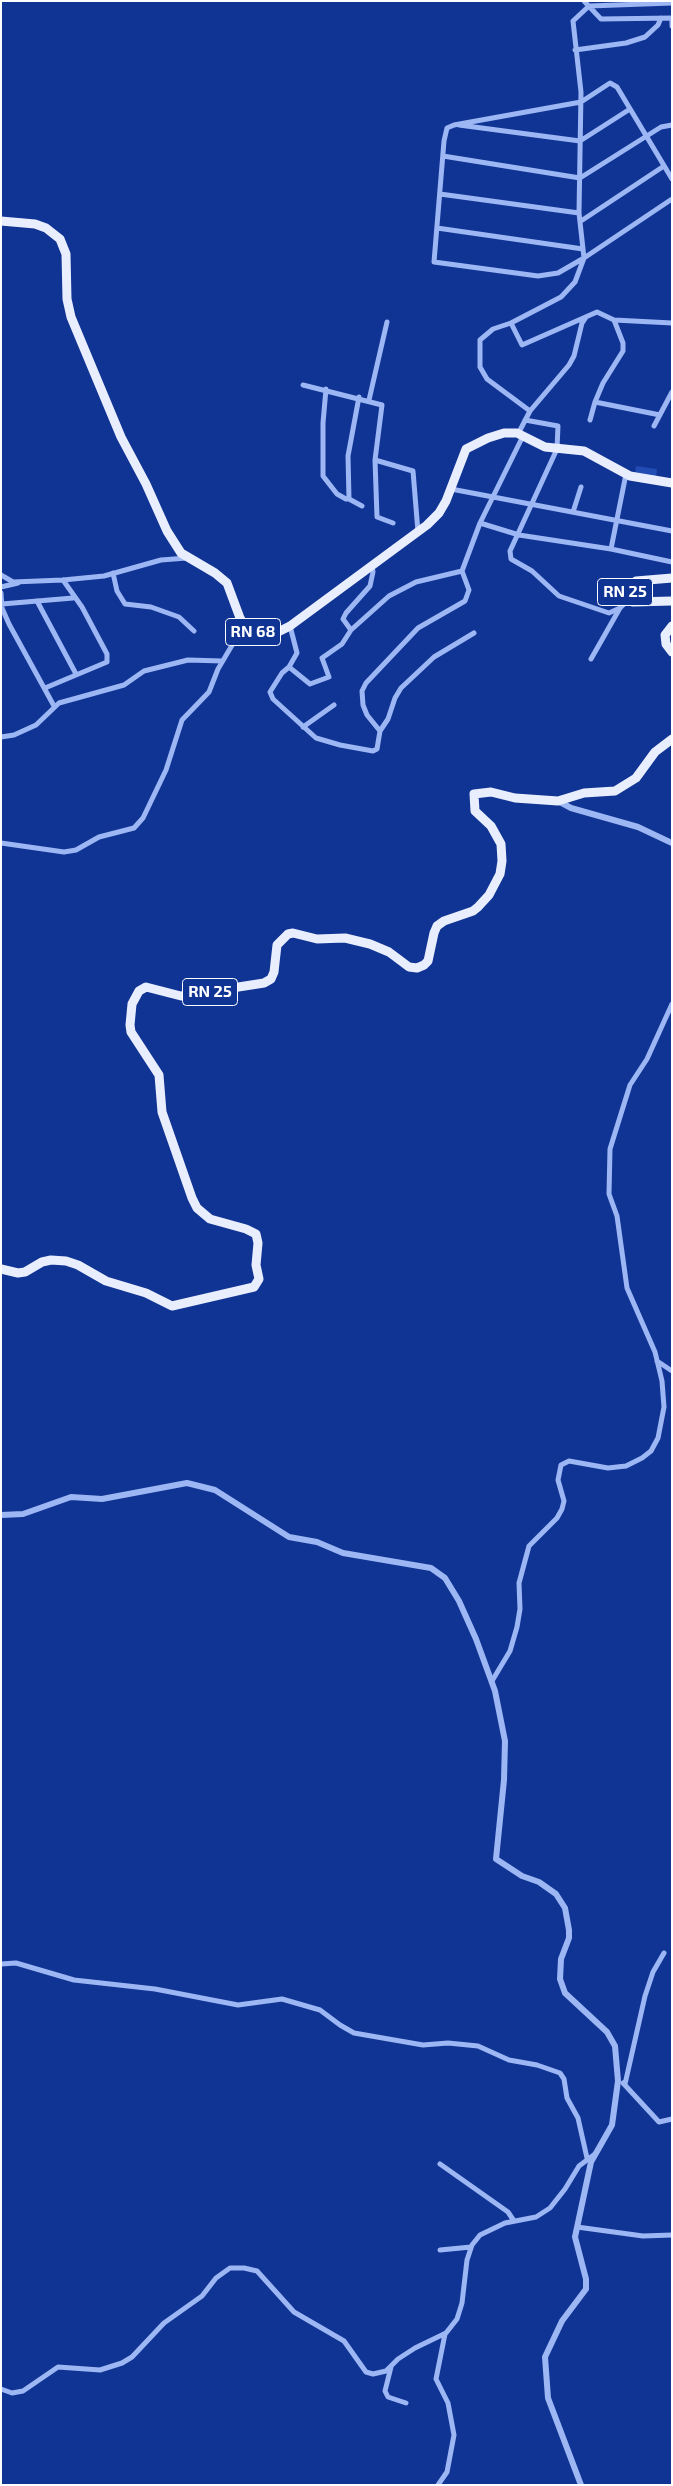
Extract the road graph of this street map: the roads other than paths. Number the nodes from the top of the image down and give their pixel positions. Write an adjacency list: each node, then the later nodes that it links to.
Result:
1 (584, 1): 3 (street)
2 (672, 3): 3 (street)
3 (589, 6): 4 (street); 7 (street)
4 (660, 18): 5 (street); 7 (street)
5 (672, 20): 6 (street)
6 (672, 26)
7 (575, 50): 8 (street)
8 (581, 102): 9 (street); 10 (street); 15 (street)
9 (630, 109): 14 (street); 15 (street)
10 (494, 118): 11 (street); 13 (street)
11 (454, 125): 13 (street); 16 (street)
12 (672, 125): 14 (street)
13 (492, 130): 15 (street)
14 (647, 138): 17 (street); 18 (street)
15 (580, 141): 18 (street)
16 (443, 156): 18 (street); 20 (street)
17 (664, 166): 19 (street); 24 (street)
18 (580, 178): 22 (street)
19 (672, 179)
20 (440, 194): 22 (street); 25 (street)
21 (672, 199): 27 (street)
22 (579, 214): 24 (street)
23 (1, 221): 63 (main road, RN 68)
24 (580, 221): 26 (street)
25 (437, 228): 26 (street); 27 (street)
26 (583, 249): 27 (street)
27 (584, 258): 31 (street)
28 (588, 314): 29 (street); 31 (street); 39 (street)
29 (614, 320): 32 (street); 38 (street)
30 (387, 322): 37 (street)
31 (511, 323): 39 (street)
32 (672, 323)
33 (303, 385): 34 (street)
34 (326, 389): 36 (street); 52 (street)
35 (672, 392): 40 (street)
36 (359, 397): 37 (street); 52 (street)
37 (369, 400): 46 (street)
38 (595, 402): 40 (street); 42 (street)
39 (530, 411): 41 (street)
40 (660, 415): 43 (street)
41 (526, 420): 44 (street); 45 (street)
42 (590, 420)
43 (654, 426)
44 (520, 435): 45 (main road); 50 (main road, RN 68); 51 (street)
45 (557, 448): 47 (main road); 54 (street)
46 (375, 460): 57 (street); 60 (street)
47 (626, 474): 48 (main road); 56 (street)
48 (672, 483)
49 (581, 487): 55 (street)
50 (451, 489): 51 (street); 60 (main road, RN 68)
51 (490, 498): 54 (street); 58 (street)
52 (349, 499): 53 (street)
53 (362, 506)
54 (531, 506): 55 (street); 61 (street)
55 (573, 512): 56 (street)
56 (617, 521): 59 (street); 62 (street)
57 (393, 523)
58 (480, 523): 61 (street); 66 (street)
59 (672, 531)
60 (418, 532): 65 (main road, RN 68)
61 (519, 535): 62 (street); 79 (street)
62 (611, 549): 64 (street)
63 (188, 558): 67 (street); 80 (main road, RN 68)
64 (672, 562)
65 (372, 566): 81 (main road, RN 68); 83 (street)
66 (462, 570): 83 (street); 95 (street)
67 (113, 573): 70 (street); 84 (street)
68 (1, 575): 71 (street)
69 (672, 578): 75 (main road, RN 25)
70 (63, 580): 71 (street); 74 (street)
71 (21, 582): 72 (street)
72 (1, 588)
73 (1, 593): 78 (street)
74 (73, 598): 76 (street); 90 (street)
75 (628, 600): 77 (main road, RN 25); 79 (street)
76 (37, 601): 78 (street); 90 (street)
77 (672, 601)
78 (2, 604): 91 (street)
79 (620, 608): 87 (street)
80 (244, 625): 81 (main road, RN 68); 88 (street)
81 (290, 626): 89 (street)
82 (672, 626): 86 (main road)
83 (350, 630): 89 (street)
84 (194, 632)
85 (474, 633): 95 (street)
86 (672, 652)
87 (591, 660)
88 (222, 661): 93 (street); 100 (street)
89 (289, 667): 94 (street)
90 (76, 674): 91 (street)
91 (45, 688): 93 (street)
92 (334, 705): 94 (street)
93 (54, 706): 96 (street)
94 (303, 727): 95 (street)
95 (380, 731)
96 (1, 737)
97 (672, 739): 98 (main road, RN 25)
98 (558, 801): 99 (street); 102 (main road, RN 25)
99 (672, 842)
100 (1, 843)
101 (672, 1004): 103 (street)
102 (1, 1269)
103 (657, 1361): 104 (street); 106 (street)
104 (672, 1371)
105 (1, 1515): 106 (street)
106 (492, 1681): 109 (street)
107 (664, 1953): 109 (street)
108 (1, 1964): 112 (street)
109 (621, 2082): 110 (street); 111 (street)
110 (672, 2119)
111 (596, 2154): 112 (street); 115 (street)
112 (587, 2158): 114 (street)
113 (440, 2164): 114 (street)
114 (514, 2222): 117 (street)
115 (577, 2227): 116 (street); 124 (street)
116 (672, 2235)
117 (471, 2247): 118 (street); 119 (street)
118 (440, 2250)
119 (445, 2334): 120 (street); 123 (street)
120 (391, 2367): 121 (street); 122 (street)
121 (1, 2389)
122 (406, 2403)
123 (438, 2485)
124 (581, 2485)

